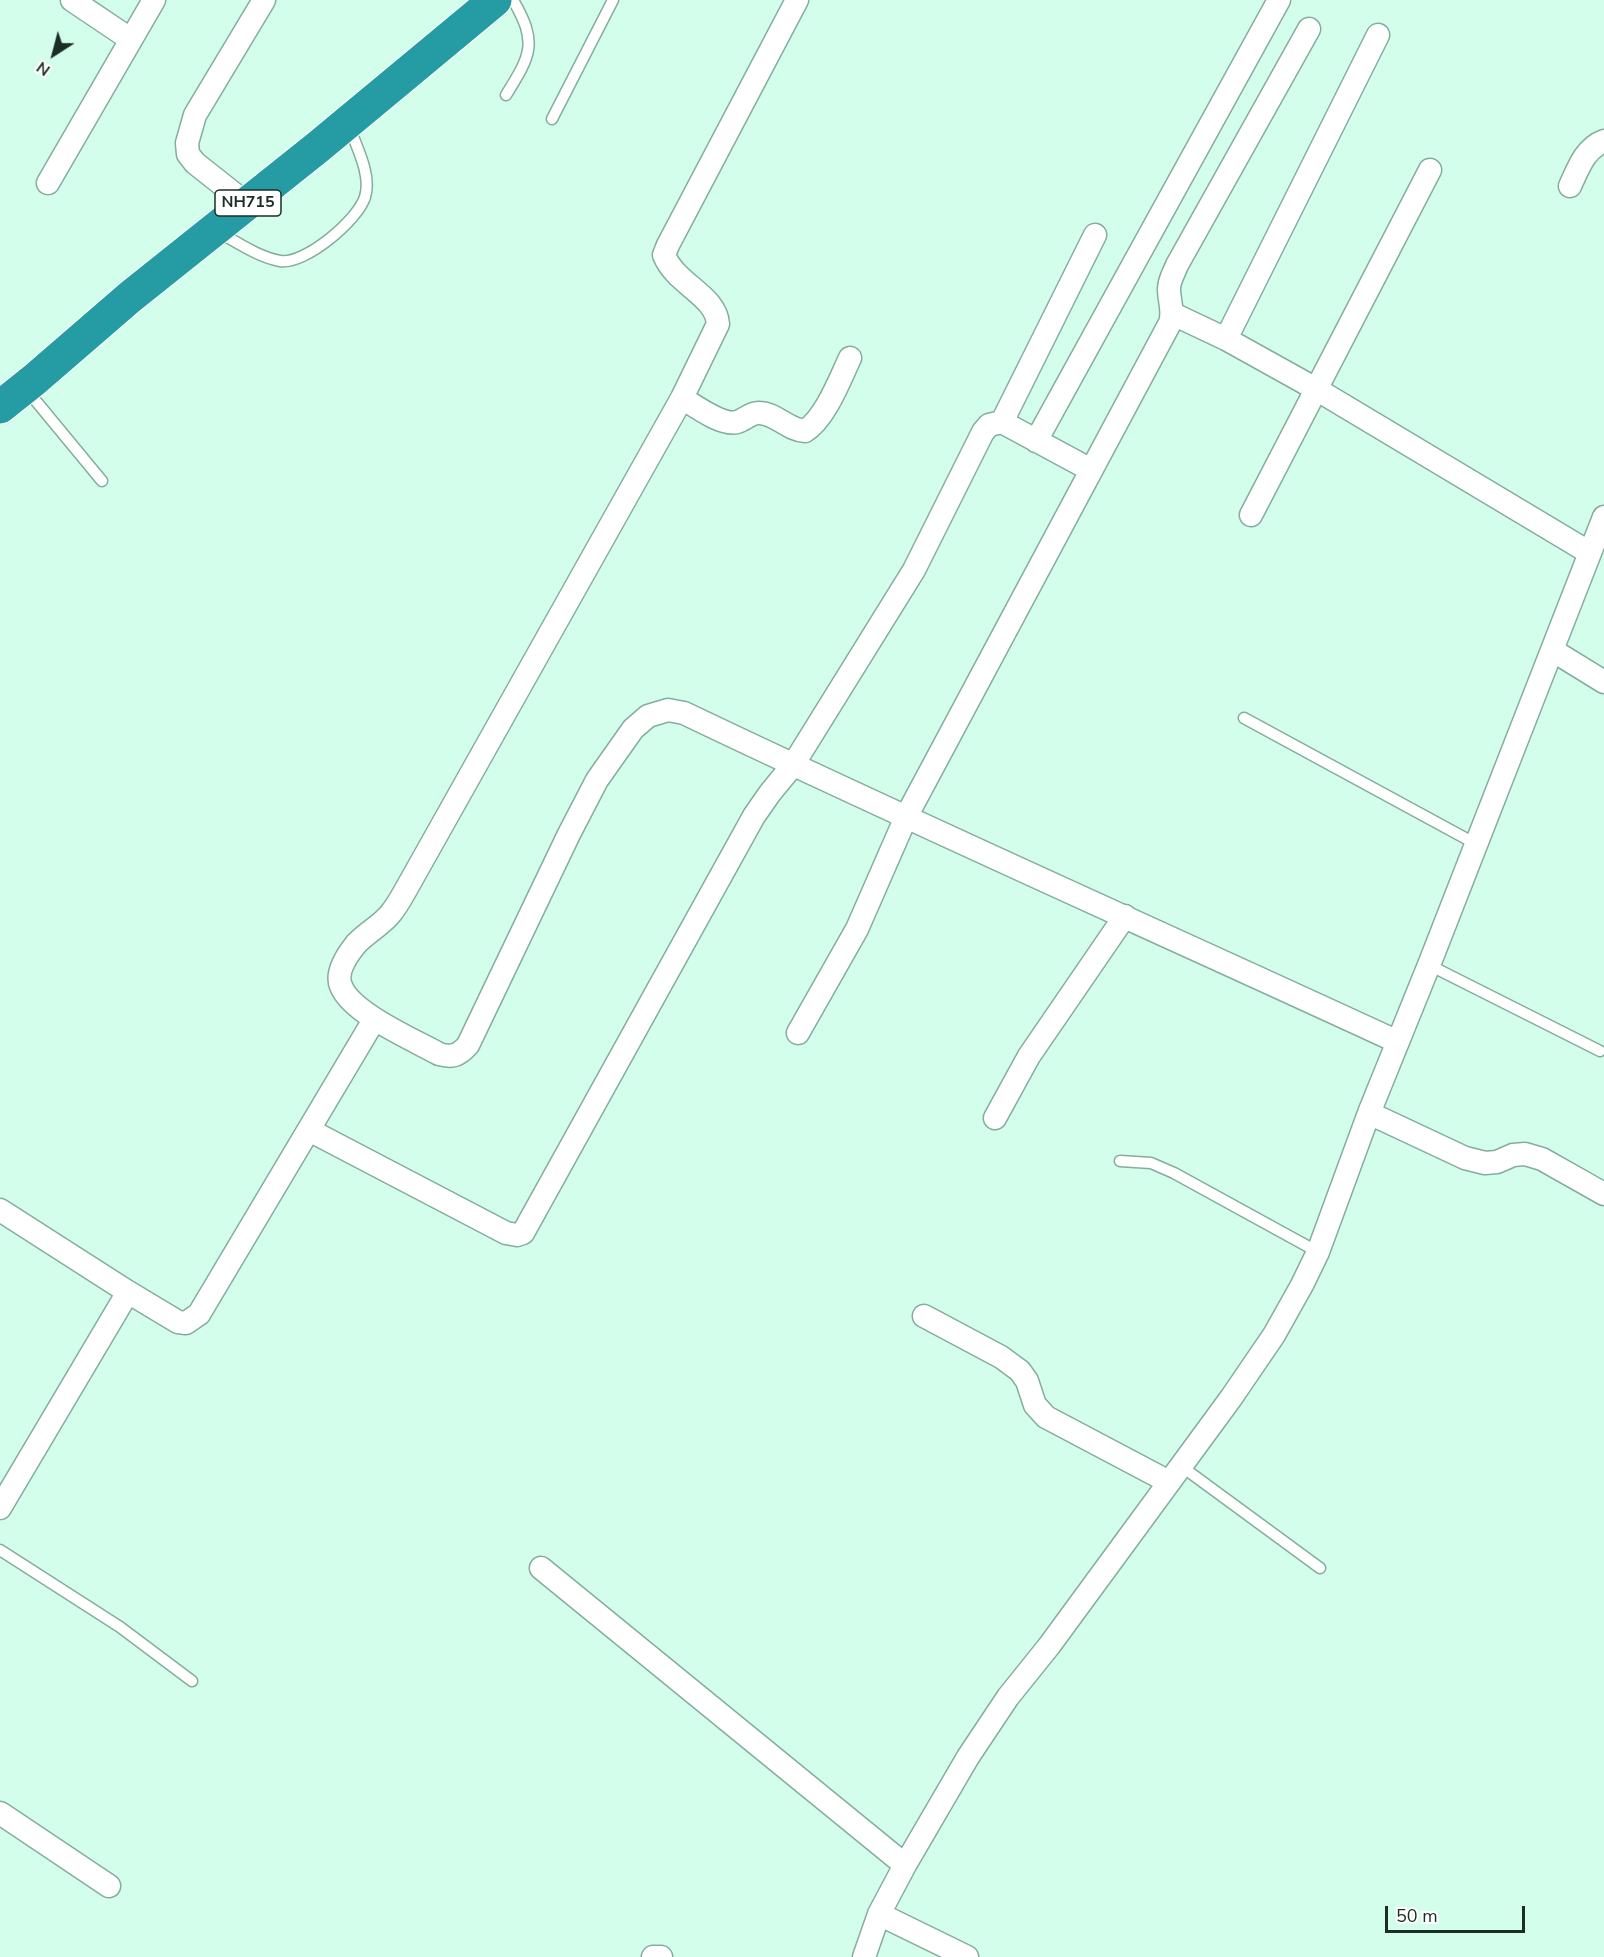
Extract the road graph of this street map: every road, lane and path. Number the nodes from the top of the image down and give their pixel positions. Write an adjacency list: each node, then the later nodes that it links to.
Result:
1 (72, 0): 11 (street)
2 (154, 0): 11 (street)
3 (264, 0): 19 (street)
4 (495, 0): 14 (highway, NH715)
5 (513, 0): 12 (lane)
6 (614, 0): 13 (lane)
7 (796, 0): 27 (street)
8 (1279, 0): 29 (street)
9 (1309, 29): 22 (street)
10 (1378, 35): 23 (street)
11 (130, 39): 17 (street)
12 (506, 94)
13 (552, 119)
14 (348, 123): 19 (highway, NH715); 20 (lane)
15 (1604, 141): 18 (street)
16 (1430, 170): 25 (street)
17 (48, 183)
18 (1570, 186)
19 (247, 204): 20 (highway, NH715)
20 (214, 230): 26 (highway, NH715)
21 (1095, 235): 28 (street)
22 (1173, 314): 23 (street); 30 (street)
23 (1226, 339): 25 (street)
24 (850, 358): 27 (street)
25 (1316, 389): 32 (street); 34 (street)
26 (12, 397): 31 (lane)
27 (682, 398): 43 (street)
28 (1002, 422): 29 (street); 38 (street)
29 (1036, 441): 30 (street)
30 (1091, 470): 39 (street)
31 (102, 481)
32 (1251, 515)
33 (1604, 517): 34 (street)
34 (1590, 553): 35 (street)
35 (1552, 650): 36 (street); 40 (street)
36 (1604, 682)
37 (1244, 718): 40 (lane)
38 (793, 765): 39 (street); 43 (street); 49 (street)
39 (906, 817): 41 (street); 44 (street)
40 (1476, 844): 42 (street)
41 (1125, 916): 45 (street); 48 (street)
42 (1429, 965): 45 (street); 46 (lane)
43 (374, 1020): 49 (street)
44 (798, 1033)
45 (1398, 1042): 47 (street)
46 (1600, 1051)
47 (1369, 1113): 51 (street); 53 (street)
48 (995, 1118)
49 (309, 1130): 54 (street)
50 (1120, 1161): 53 (lane)
51 (1604, 1194)
52 (0, 1210): 54 (street)
53 (1318, 1252): 56 (street)
54 (128, 1292): 57 (street)
55 (924, 1316): 56 (street)
56 (1175, 1474): 60 (lane); 63 (street)
57 (0, 1508)
58 (0, 1550): 61 (lane)
59 (541, 1568): 63 (street)
60 (1320, 1568)
61 (192, 1681)
62 (0, 1813): 64 (street)
63 (905, 1865): 65 (street)
64 (109, 1886)
65 (879, 1914): 68 (street); 69 (street)
66 (653, 1957): 67 (street)
67 (661, 1957)
68 (864, 1957)
69 (968, 1957)

